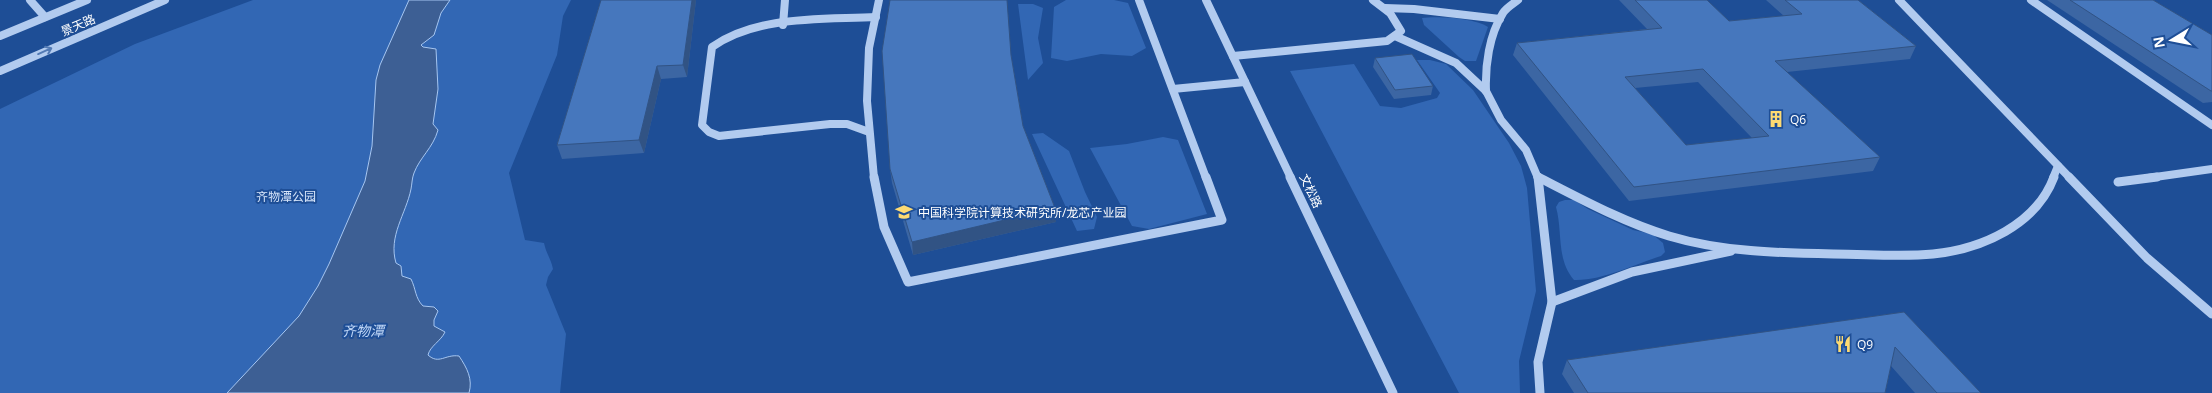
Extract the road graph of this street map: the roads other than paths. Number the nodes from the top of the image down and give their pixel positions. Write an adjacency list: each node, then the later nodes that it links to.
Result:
1 (30, 0): 14 (street)
2 (87, 0): 14 (street, 景天路)
3 (165, 0): 21 (street, 景天路, one-way to 3)
4 (785, 0): 17 (street)
5 (879, 0): 15 (street)
6 (1128, 0): 12 (street)
7 (1206, 0): 20 (street, 文松路)
8 (1373, 0): 13 (street)
9 (1518, 0): 16 (street)
10 (1899, 0): 28 (street)
11 (2031, 0): 25 (street)
12 (1139, 1): 23 (street)
13 (1385, 8): 16 (street); 19 (street)
14 (45, 17): 18 (street, 景天路)
15 (876, 17): 17 (street); 27 (street)
16 (1500, 19): 24 (street)
17 (783, 24): 27 (street)
18 (0, 36)
19 (1395, 36): 20 (street); 24 (street)
20 (1233, 56): 22 (street, 文松路)
21 (0, 71)
22 (1245, 82): 23 (street); 35 (street, 文松路)
23 (1173, 89): 27 (street)
24 (1486, 91): 30 (street)
25 (2208, 119): 26 (street)
26 (2212, 125)
27 (869, 132)
28 (2058, 166): 32 (street); 34 (street)
29 (2212, 169): 31 (street)
30 (1538, 177): 32 (street); 33 (street)
31 (2118, 182)
32 (1737, 250): 33 (street)
33 (1552, 302): 36 (street)
34 (2212, 314)
35 (1393, 393)
36 (1540, 393)

